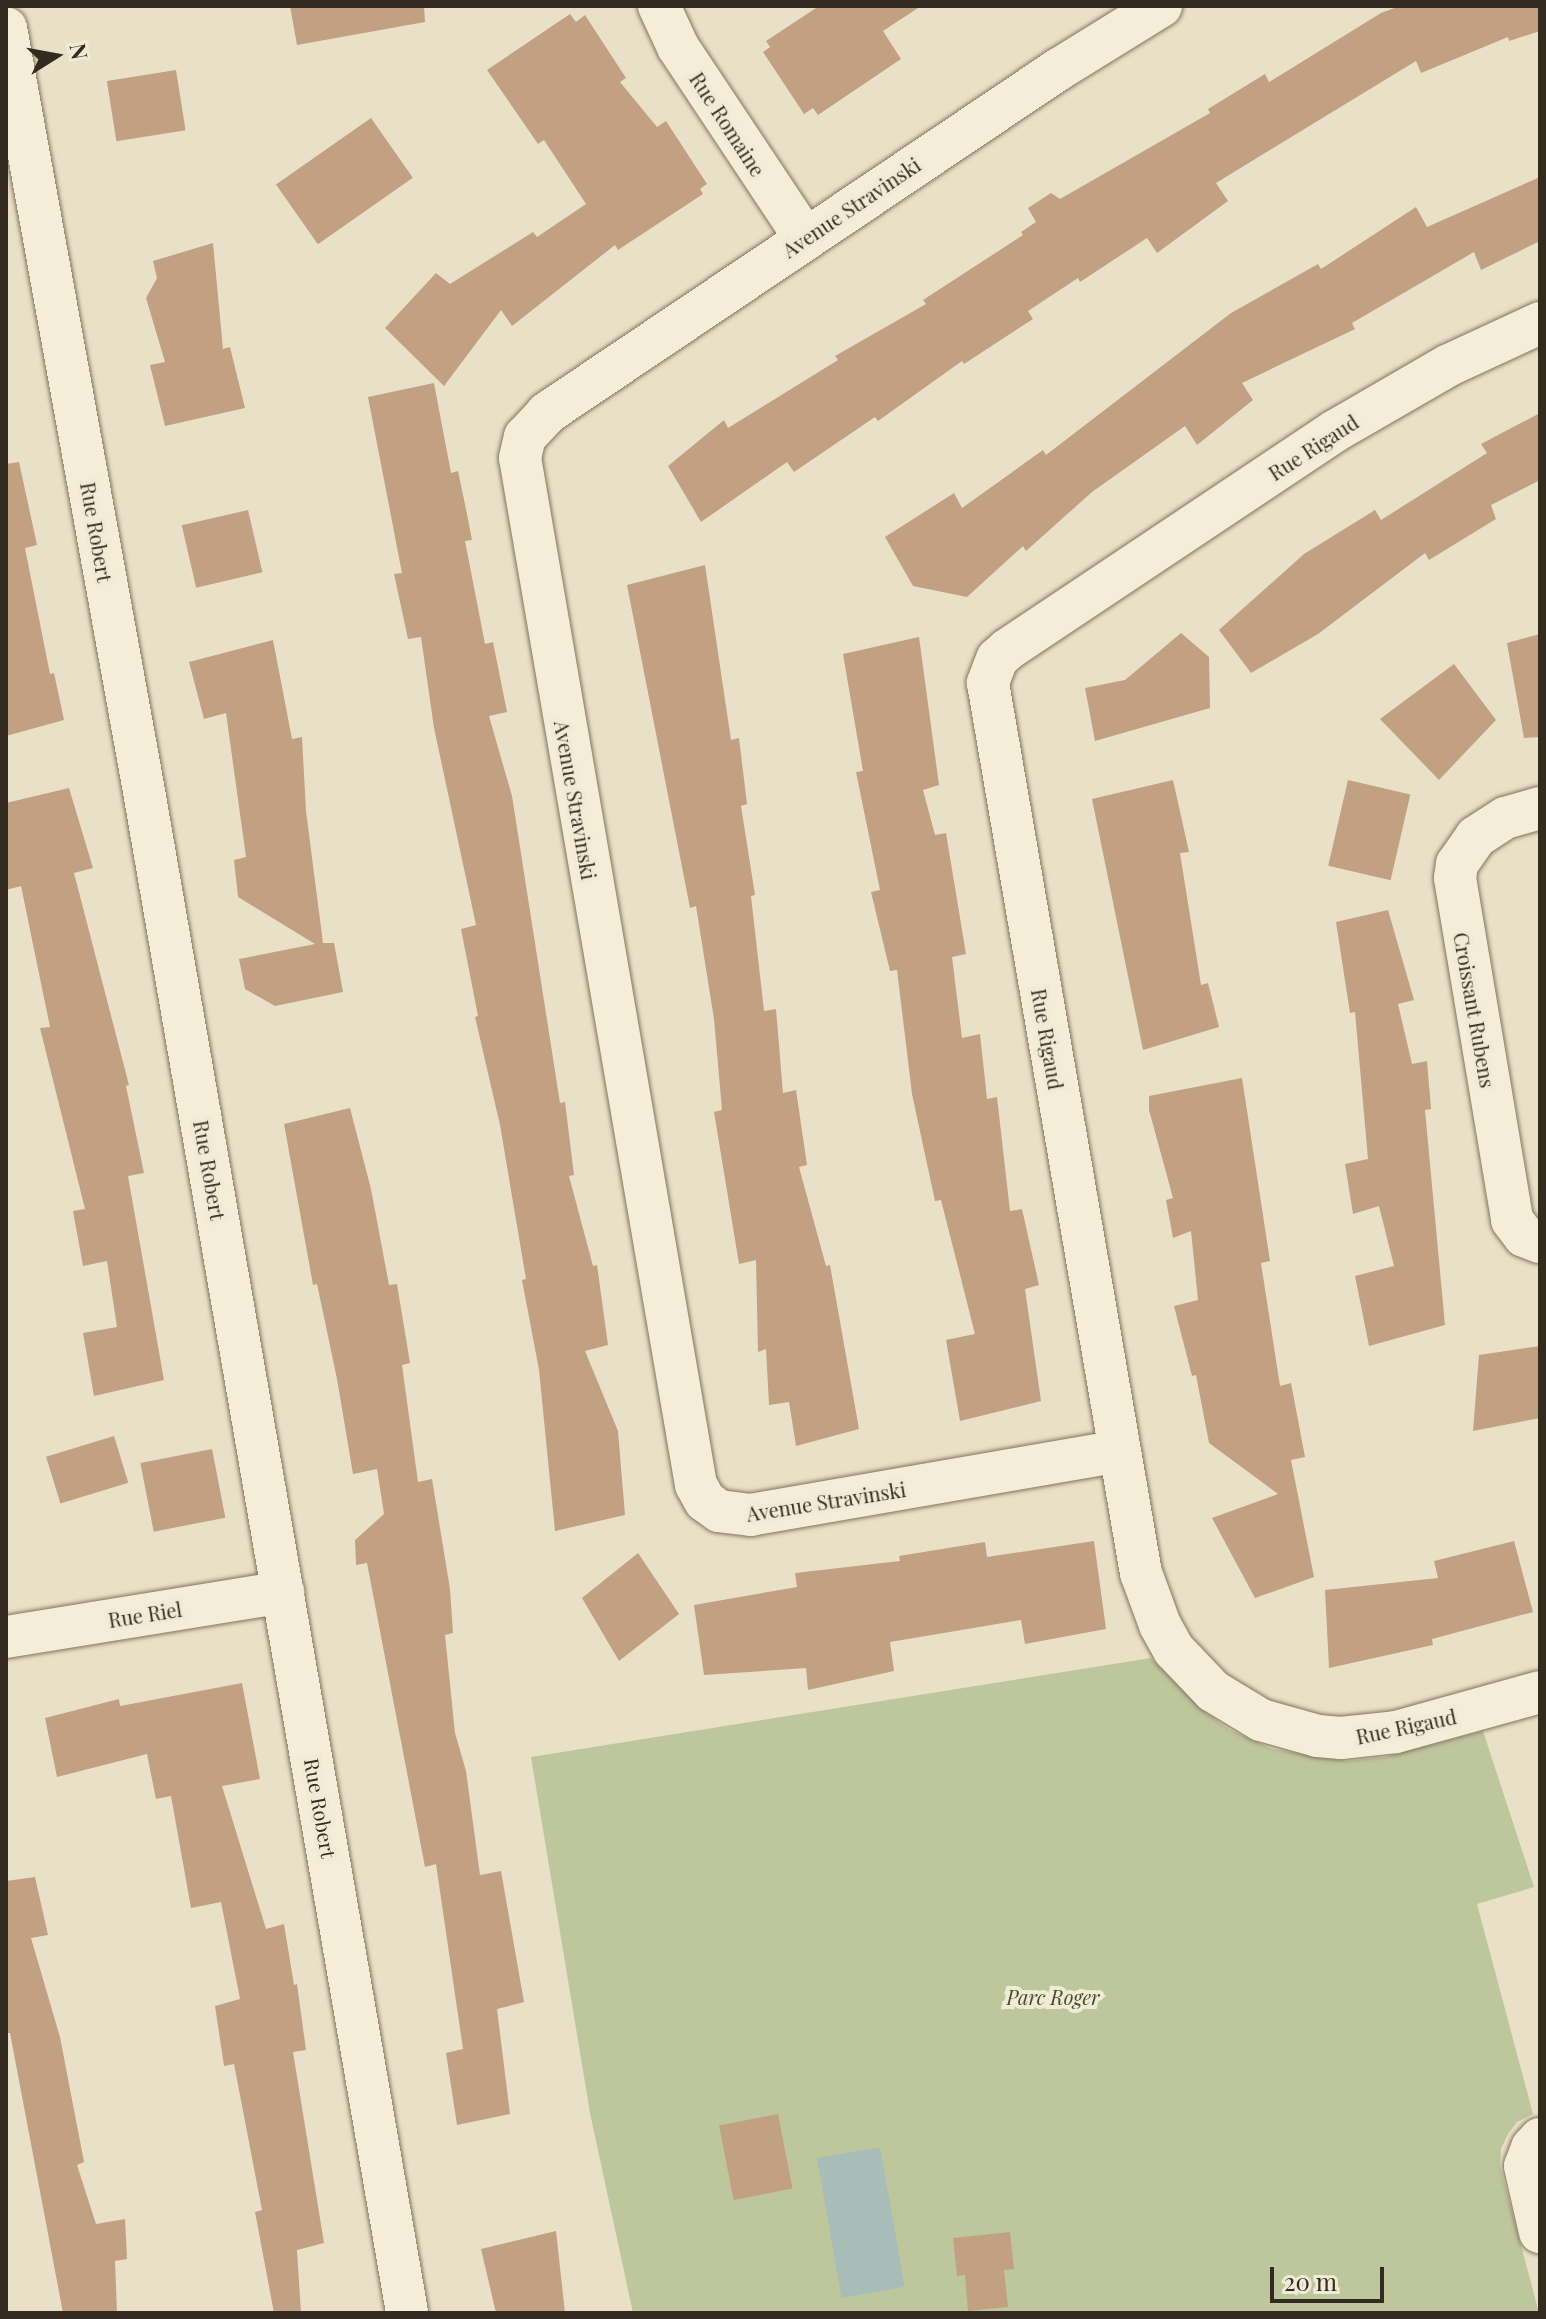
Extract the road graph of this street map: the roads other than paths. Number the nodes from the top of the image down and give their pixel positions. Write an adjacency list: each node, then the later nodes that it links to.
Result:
1 (659, 6): 4 (street, Rue Romaine)
2 (1161, 6): 4 (street, Avenue Stravinski)
3 (6, 28): 9 (street, Rue Robert)
4 (805, 238): 8 (street, Avenue Stravinski)
5 (1540, 323): 8 (street, Rue Rigaud)
6 (1540, 808): 7 (street, Croissant Rubens)
7 (1540, 1242)
8 (1120, 1451): 11 (street, Rue Rigaud)
9 (283, 1592): 10 (street, Rue Riel); 14 (street, Rue Robert)
10 (6, 1637)
11 (1540, 1692)
12 (1540, 2139): 13 (street)
13 (1540, 2232)
14 (407, 2313)

